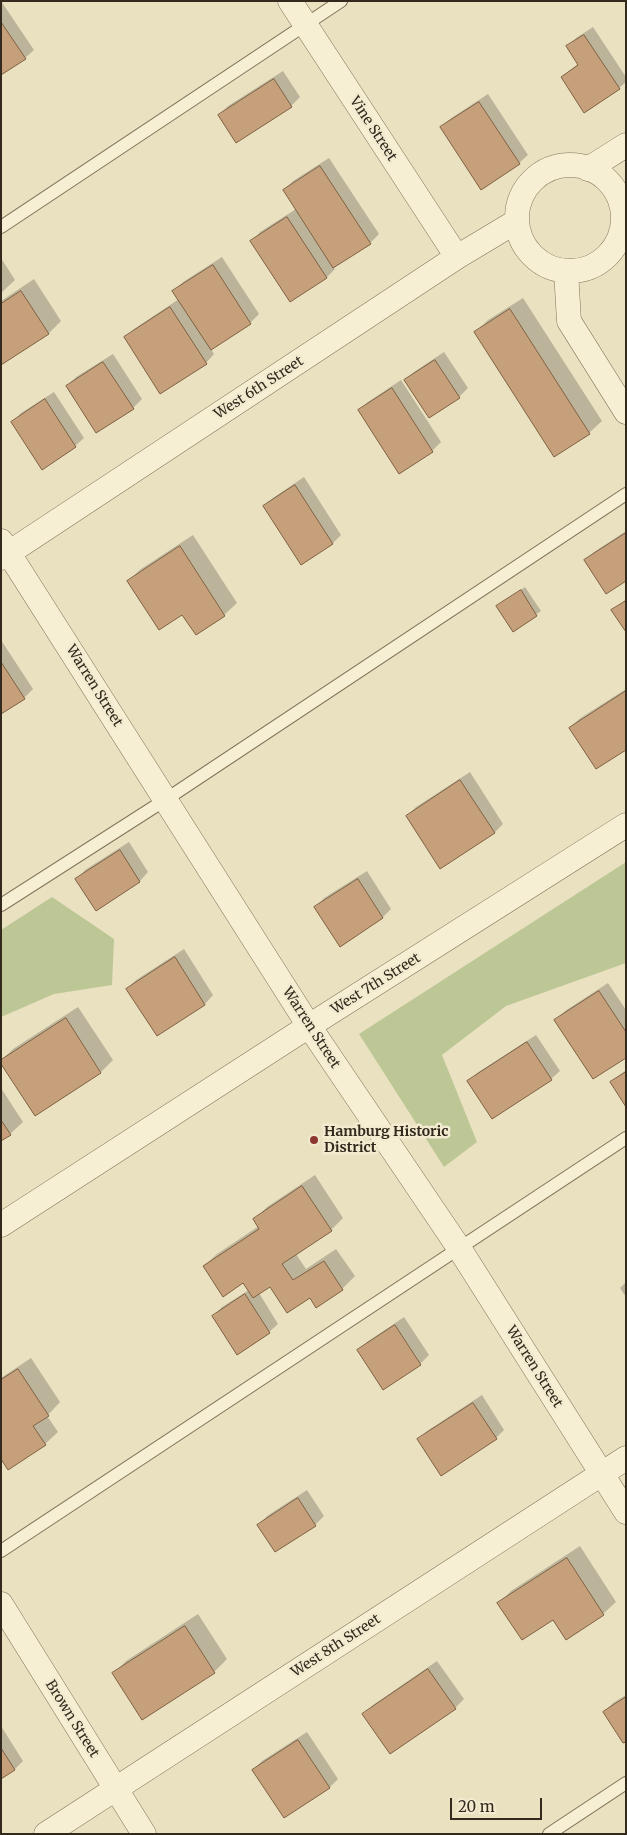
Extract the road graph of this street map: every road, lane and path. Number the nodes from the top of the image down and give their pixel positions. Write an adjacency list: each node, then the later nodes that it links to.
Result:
1 (290, 1): 3 (street, Vine Street)
2 (341, 1): 3 (lane)
3 (305, 24): 7 (lane); 9 (street, Vine Street)
4 (626, 144): 5 (street)
5 (588, 169): 6 (street); 8 (street)
6 (517, 221): 9 (street, West 6th Street); 10 (street)
7 (1, 227)
8 (623, 234): 10 (street)
9 (457, 257): 13 (street, West 6th Street)
10 (566, 271): 11 (street)
11 (626, 412)
12 (626, 494): 14 (lane)
13 (4, 550): 14 (street, Warren Street)
14 (166, 800): 16 (lane); 17 (street, Warren Street)
15 (626, 825): 17 (street, West 7th Street)
16 (1, 904)
17 (309, 1026): 19 (street, West 7th Street); 20 (street, Warren Street)
18 (626, 1138): 20 (lane)
19 (1, 1225)
20 (459, 1248): 22 (street, Warren Street); 24 (lane)
21 (626, 1458): 22 (street, West 8th Street)
22 (602, 1474): 23 (street, Warren Street); 27 (street, West 8th Street)
23 (626, 1512)
24 (1, 1551)
25 (1, 1604): 27 (street, Brown Street)
26 (626, 1783): 30 (lane)
27 (115, 1788): 28 (street, West 8th Street); 29 (street, Brown Street)
28 (46, 1834)
29 (144, 1834)
30 (549, 1834)

